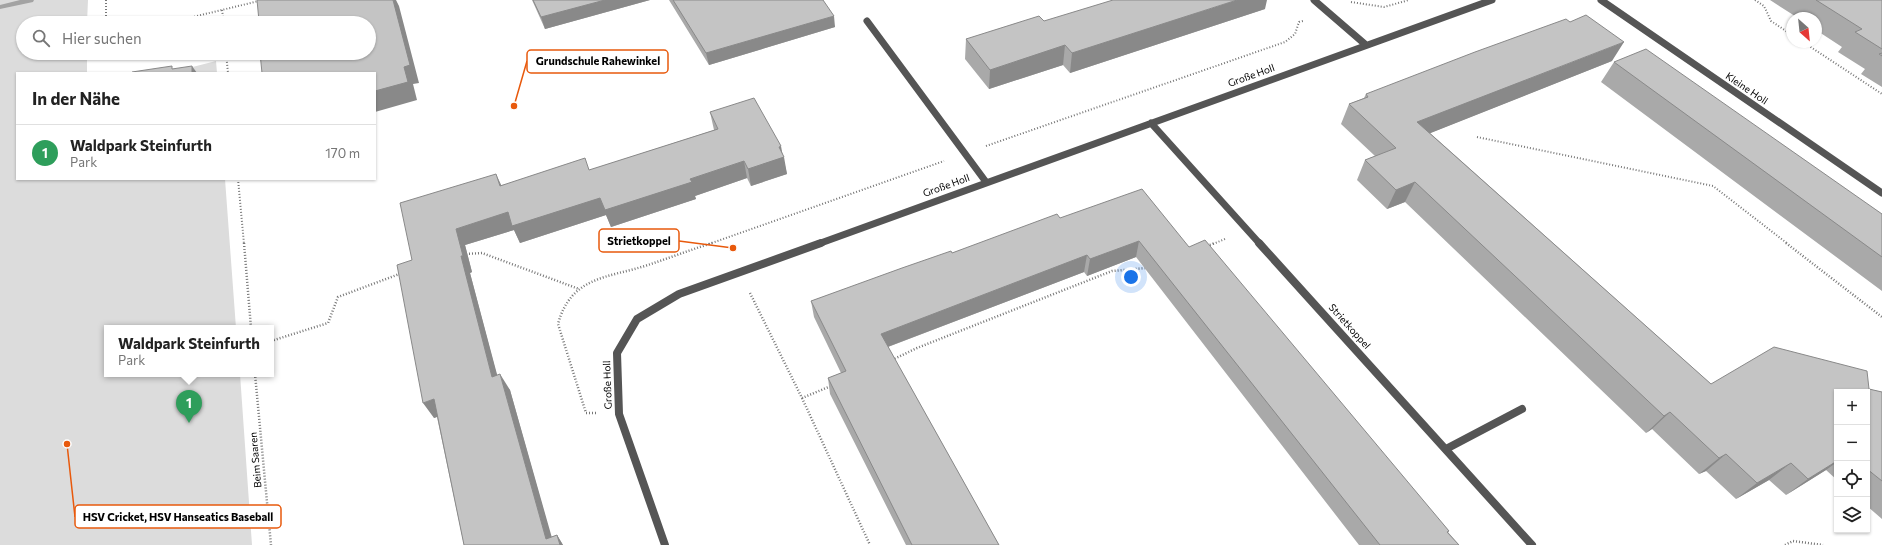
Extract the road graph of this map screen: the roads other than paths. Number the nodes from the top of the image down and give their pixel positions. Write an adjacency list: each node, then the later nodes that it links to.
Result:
1 (1314, 0): 5 (street)
2 (1492, 0): 5 (street, Große Holl)
3 (1601, 0): 8 (street, Kleine Holl)
4 (867, 21): 7 (street)
5 (1366, 45): 6 (street, Große Holl)
6 (1151, 123): 7 (street, Große Holl); 10 (street, Strietkoppel)
7 (986, 182): 11 (street, Große Holl)
8 (1882, 193)
9 (1522, 409): 10 (street)
10 (1446, 449): 12 (street, Strietkoppel)
11 (665, 545)
12 (1532, 545)

